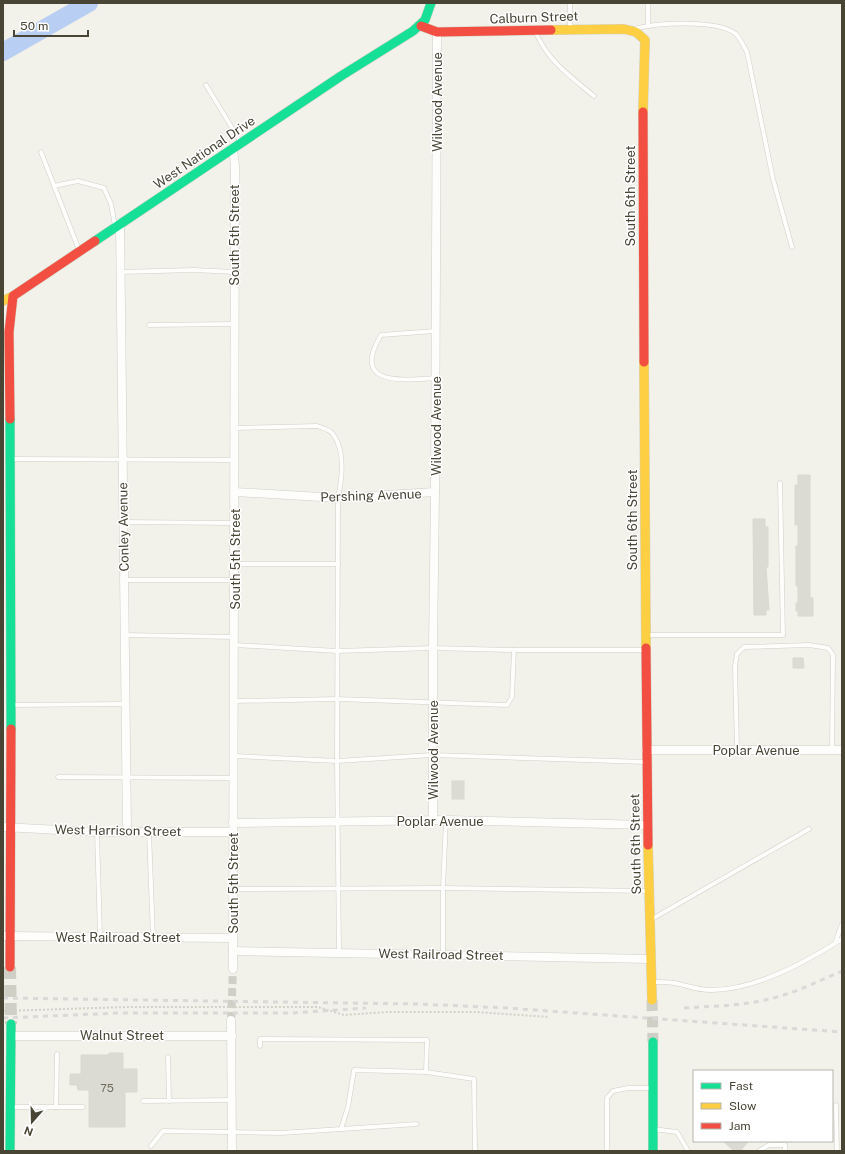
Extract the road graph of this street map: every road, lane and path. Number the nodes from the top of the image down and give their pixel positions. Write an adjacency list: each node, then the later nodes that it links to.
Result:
1 (431, 3): 4 (street)
2 (570, 3): 6 (lane)
3 (648, 3): 5 (lane)
4 (421, 26): 8 (street, Calburn Street); 12 (street, West National Drive)
5 (648, 26): 7 (lane); 17 (lane)
6 (570, 30): 7 (street, Calburn Street); 9 (street, Calburn Street)
7 (632, 30): 44 (street, South 6th Street)
8 (437, 32): 9 (street, Calburn Street); 25 (street, Wilwood Avenue)
9 (536, 32): 11 (lane)
10 (206, 85): 12 (lane)
11 (594, 96)
12 (241, 143): 13 (street, West National Drive)
13 (233, 149): 16 (street, West National Drive); 20 (street, South 5th Street)
14 (41, 152): 15 (lane)
15 (54, 186): 16 (lane); 18 (lane)
16 (118, 224): 18 (street, West National Drive); 19 (street, Conley Avenue)
17 (792, 248)
18 (80, 250): 21 (street, West National Drive)
19 (120, 272): 20 (lane); 28 (street, Conley Avenue)
20 (234, 272): 23 (street, South 5th Street)
21 (12, 296): 22 (street, West National Drive); 29 (street)
22 (3, 301)
23 (233, 324): 24 (lane); 27 (street, South 5th Street)
24 (149, 326)
25 (436, 331): 26 (street, Wilwood Avenue); 26 (lane)
26 (436, 378): 33 (street, Wilwood Avenue)
27 (235, 428): 30 (street, South 5th Street); 35 (lane)
28 (123, 458): 29 (lane); 30 (lane); 36 (street, Conley Avenue)
29 (10, 459): 34 (street)
30 (235, 460): 32 (street, South 5th Street)
31 (780, 483): 44 (lane)
32 (235, 492): 35 (street, Pershing Avenue); 37 (street, South 5th Street)
33 (435, 492): 35 (street, Pershing Avenue); 46 (street, Wilwood Avenue)
34 (7, 496): 42 (street)
35 (338, 498): 39 (lane)
36 (123, 522): 37 (lane); 40 (street, Conley Avenue)
37 (235, 522): 38 (street, South 5th Street)
38 (235, 564): 39 (lane); 41 (street, South 5th Street)
39 (338, 564): 49 (lane)
40 (124, 580): 41 (lane); 43 (street, Conley Avenue)
41 (235, 580): 45 (street, South 5th Street)
42 (7, 610): 54 (street)
43 (124, 635): 45 (lane); 53 (street, Conley Avenue)
44 (646, 635): 48 (street, South 6th Street)
45 (235, 641): 49 (lane); 51 (street, South 5th Street)
46 (433, 648): 47 (lane); 49 (lane); 52 (street, Wilwood Avenue)
47 (514, 650): 48 (lane); 52 (lane)
48 (646, 650): 56 (street, South 6th Street)
49 (337, 651): 50 (lane)
50 (337, 699): 51 (lane); 52 (lane); 62 (lane)
51 (234, 701): 61 (street, South 5th Street)
52 (433, 702): 60 (street, Wilwood Avenue)
53 (125, 704): 54 (lane); 66 (street, Conley Avenue)
54 (11, 705): 55 (street)
55 (7, 740): 71 (street)
56 (646, 750): 57 (street, Poplar Avenue); 63 (street, South 6th Street)
57 (737, 750): 58 (street, Poplar Avenue); 58 (lane)
58 (832, 750): 59 (street, Poplar Avenue)
59 (842, 750)
60 (432, 755): 62 (lane); 63 (lane); 67 (street, Wilwood Avenue)
61 (234, 756): 62 (lane); 65 (street, South 5th Street)
62 (337, 761): 69 (lane)
63 (647, 762): 70 (street, South 6th Street)
64 (58, 777): 66 (lane)
65 (234, 778): 66 (lane); 72 (street, South 5th Street)
66 (126, 779): 75 (street, Conley Avenue)
67 (433, 820): 68 (street, Poplar Avenue); 69 (street, Poplar Avenue)
68 (446, 820): 70 (street, Poplar Avenue); 78 (lane)
69 (337, 821): 72 (street, Poplar Avenue); 77 (lane)
70 (647, 825): 80 (street, South 6th Street)
71 (6, 827): 74 (street, West Harrison Street); 83 (street)
72 (233, 827): 76 (street, West Harrison Street); 79 (street, South 5th Street)
73 (810, 829): 81 (lane)
74 (97, 832): 75 (street, West Harrison Street); 84 (lane)
75 (127, 832): 76 (street, West Harrison Street)
76 (149, 832): 85 (lane)
77 (338, 888): 78 (lane); 79 (lane); 90 (lane)
78 (442, 888): 80 (lane); 91 (lane)
79 (234, 889): 86 (street, South 5th Street)
80 (650, 891): 81 (street, South 6th Street)
81 (650, 920): 92 (street, South 6th Street)
82 (842, 924): 88 (lane)
83 (6, 936): 84 (street, West Railroad Street); 93 (street)
84 (100, 937): 85 (street, West Railroad Street)
85 (154, 937): 86 (street, West Railroad Street)
86 (232, 938): 89 (street, South 5th Street)
87 (842, 939): 88 (lane)
88 (835, 943): 95 (lane)
89 (233, 951): 90 (street, West Railroad Street); 94 (street, South 5th Street)
90 (339, 952): 91 (street, West Railroad Street)
91 (443, 955): 92 (street, West Railroad Street)
92 (650, 959): 95 (street, South 6th Street)
93 (10, 968)
94 (233, 969)
95 (651, 982): 96 (street, South 6th Street)
96 (652, 1000)
97 (3, 1011): 98 (path)
98 (549, 1017)
99 (231, 1020): 102 (street)
100 (11, 1024): 101 (street)
101 (12, 1036): 102 (street, Walnut Street); 108 (street)
102 (232, 1036): 110 (street)
103 (653, 1042): 109 (street)
104 (260, 1046): 107 (lane)
105 (57, 1054): 115 (lane)
106 (168, 1057): 112 (lane)
107 (426, 1072): 118 (lane); 125 (lane)
108 (7, 1075): 114 (street)
109 (653, 1088): 119 (street); 126 (lane)
110 (232, 1100): 112 (lane); 120 (street)
111 (143, 1101): 112 (lane)
112 (169, 1101)
113 (836, 1105): 131 (lane)
114 (10, 1107): 115 (lane); 121 (street)
115 (56, 1107): 116 (lane)
116 (83, 1107)
117 (417, 1124): 118 (lane)
118 (341, 1129): 120 (lane)
119 (653, 1129): 127 (street); 128 (lane)
120 (232, 1133): 122 (lane); 124 (street)
121 (6, 1138): 123 (street)
122 (151, 1146)
123 (10, 1151)
124 (232, 1151)
125 (475, 1151)
126 (607, 1151)
127 (653, 1151)
128 (688, 1151)
129 (759, 1151): 130 (lane)
130 (785, 1151)
131 (837, 1151)

